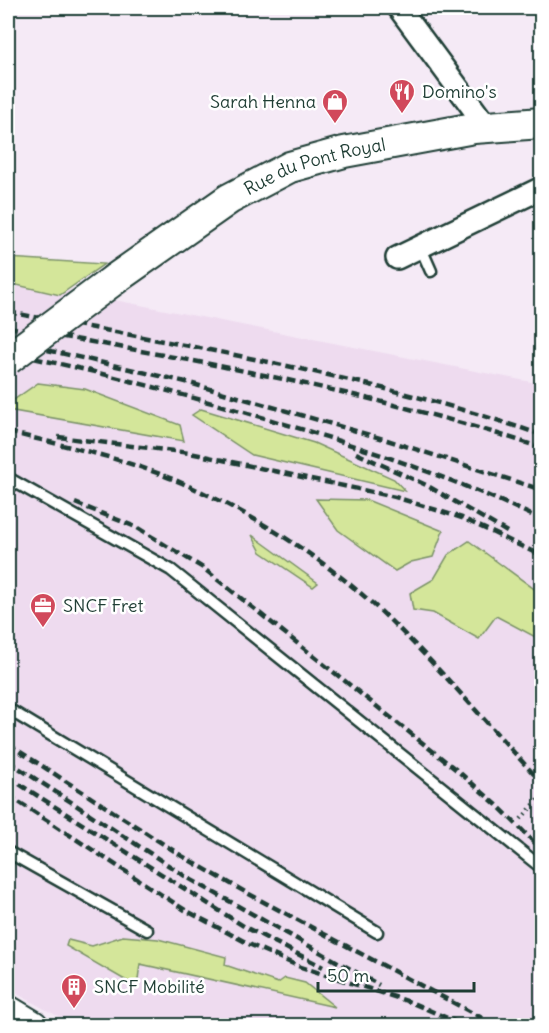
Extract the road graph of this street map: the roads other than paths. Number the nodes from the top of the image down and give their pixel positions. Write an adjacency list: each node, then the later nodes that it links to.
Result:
1 (399, 8): 3 (street)
2 (542, 123): 3 (main road, Rue du Pont Royal)
3 (487, 127): 8 (main road, Rue du Pont Royal, bridge)
4 (542, 188): 5 (street)
5 (420, 246): 6 (street); 7 (lane)
6 (397, 258)
7 (431, 270)
8 (8, 359)
9 (8, 478): 10 (lane)
10 (19, 484): 11 (lane); 14 (lane)
11 (8, 492)
12 (8, 709): 16 (lane)
13 (8, 852): 15 (lane)
14 (542, 868)
15 (147, 930)
16 (377, 932)
17 (8, 1011): 18 (main road)
18 (33, 1026)

